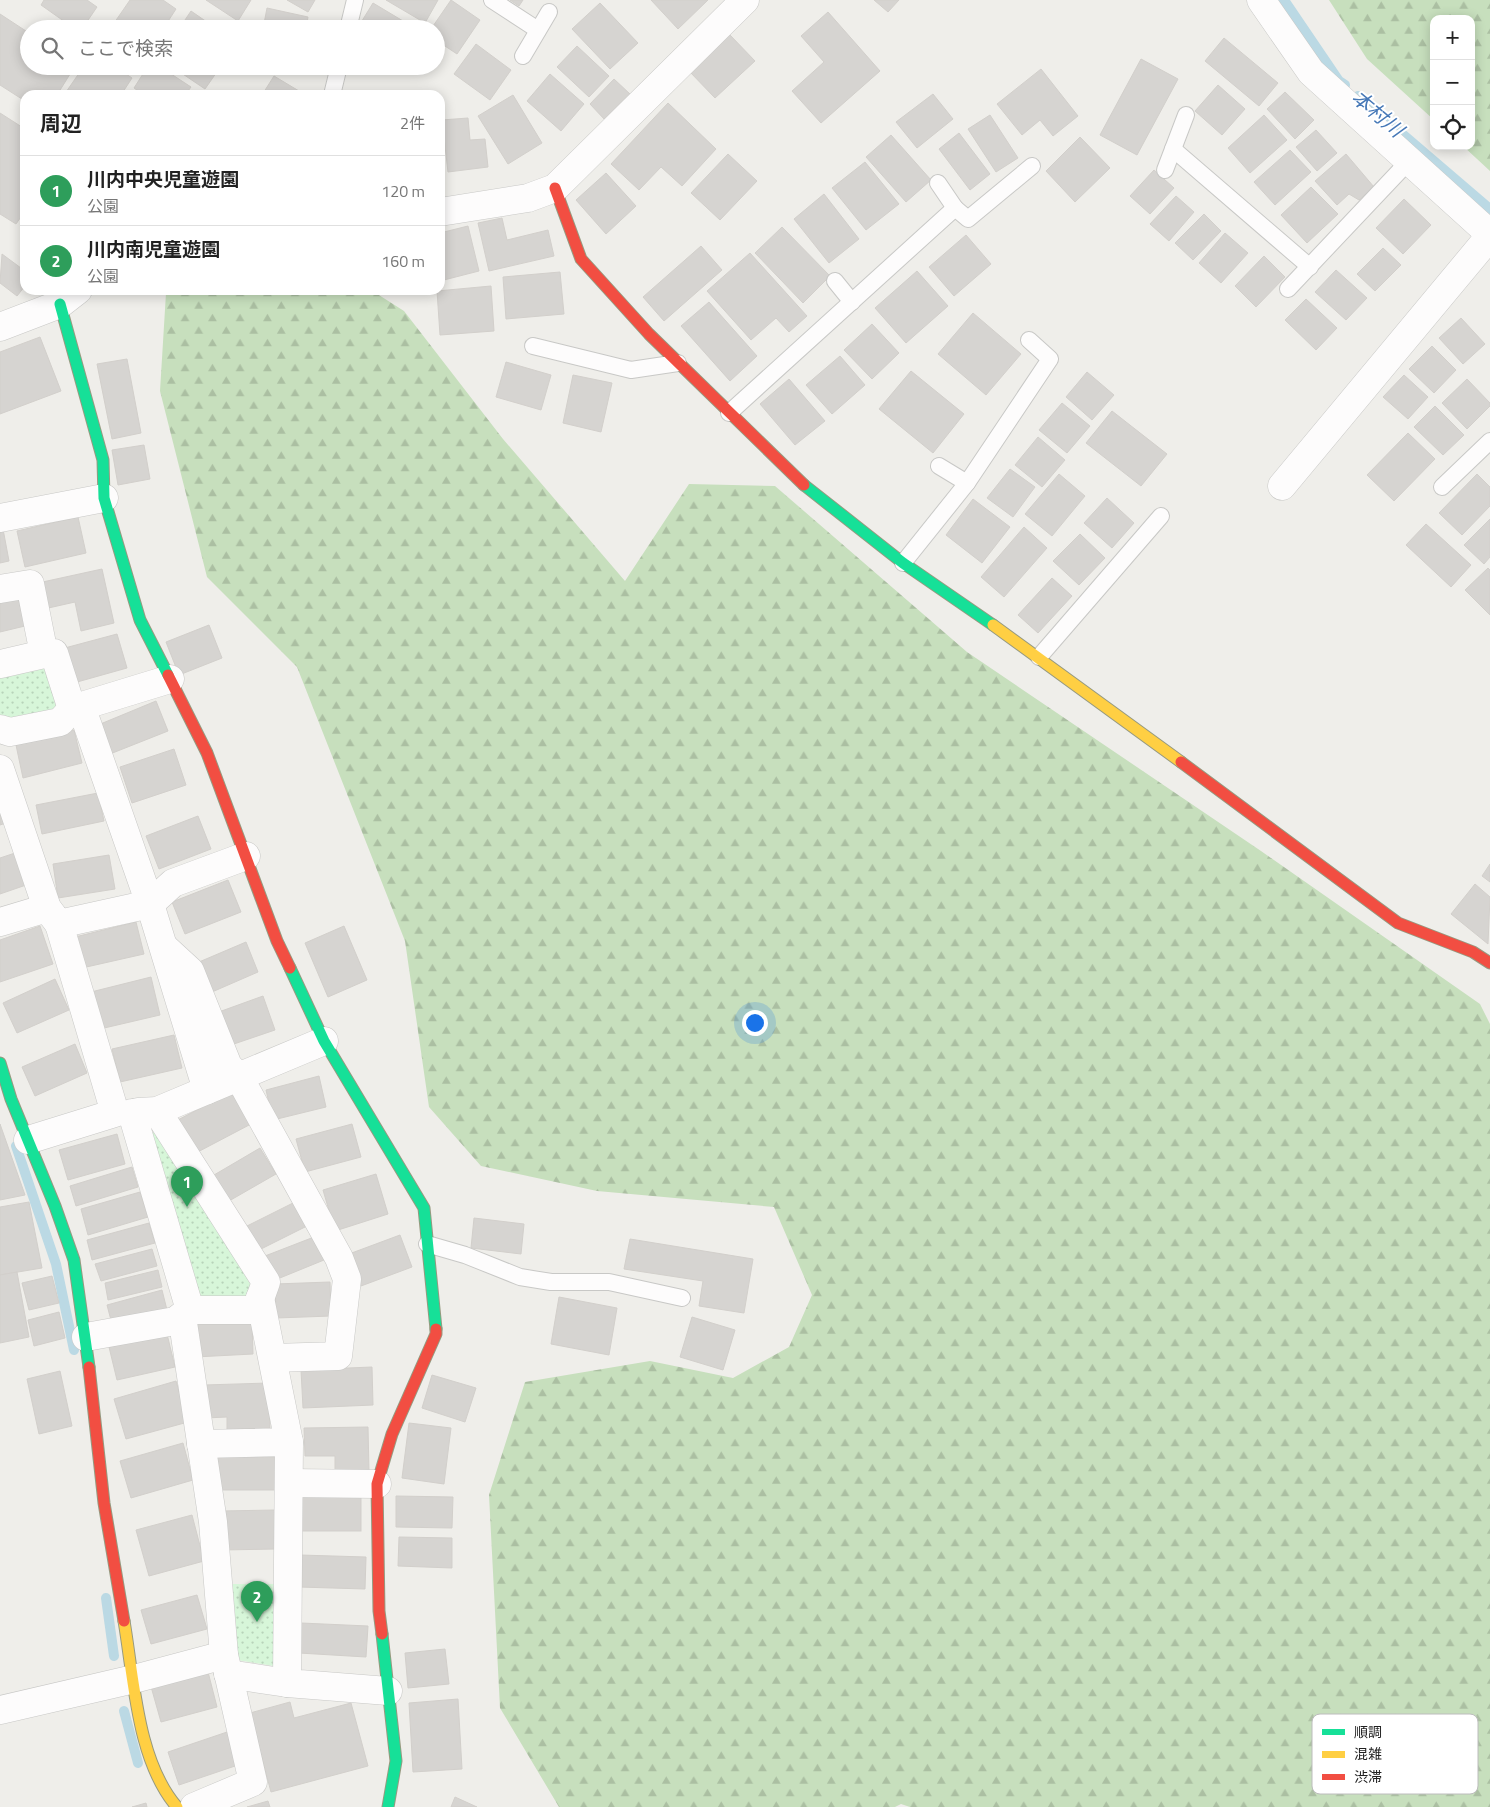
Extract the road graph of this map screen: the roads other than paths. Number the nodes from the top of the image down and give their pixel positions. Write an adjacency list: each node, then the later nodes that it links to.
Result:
1 (355, 0): 6 (lane)
2 (492, 0): 7 (lane)
3 (745, 0): 17 (street)
4 (1261, 0): 13 (street)
5 (549, 12): 7 (lane)
6 (350, 20)
7 (538, 30): 8 (lane)
8 (523, 56)
9 (337, 75): 10 (lane)
10 (333, 90)
11 (1186, 115): 12 (lane)
12 (1173, 149): 15 (lane); 21 (lane)
13 (1410, 161): 20 (street); 21 (lane)
14 (1032, 166): 18 (lane)
15 (1166, 170)
16 (938, 183): 18 (lane)
17 (555, 188): 19 (street); 29 (street)
18 (955, 208): 25 (lane)
19 (445, 211)
20 (1490, 235): 34 (street)
21 (1310, 267): 23 (lane)
22 (835, 281): 25 (lane)
23 (1288, 290)
24 (69, 297): 26 (street); 36 (street)
25 (852, 302): 30 (lane)
26 (0, 327)
27 (1029, 340): 33 (lane)
28 (533, 346): 29 (lane)
29 (678, 363): 30 (street)
30 (729, 413): 39 (street)
31 (1490, 441): 35 (lane)
32 (939, 466): 33 (lane)
33 (966, 483): 39 (lane)
34 (1282, 486)
35 (1442, 487)
36 (104, 498): 38 (street); 44 (street)
37 (1161, 516): 42 (lane)
38 (0, 518)
39 (903, 563): 42 (street)
40 (0, 589): 41 (street)
41 (44, 654): 43 (street); 45 (street)
42 (1038, 657): 53 (street)
43 (0, 664)
44 (170, 679): 45 (street); 48 (street)
45 (76, 708): 46 (street); 49 (street)
46 (0, 729)
47 (0, 769): 50 (street)
48 (246, 856): 49 (street); 54 (street)
49 (150, 904): 50 (street); 52 (street)
50 (53, 916): 51 (street); 58 (street)
51 (0, 922)
52 (165, 948): 56 (street); 57 (street)
53 (1490, 963)
54 (324, 1041): 56 (street); 60 (street)
55 (0, 1063): 59 (street)
56 (239, 1077): 57 (street); 65 (street)
57 (206, 1090): 58 (street)
58 (134, 1112): 59 (street); 61 (street); 63 (street)
59 (28, 1140): 64 (street)
60 (427, 1244): 62 (lane); 69 (street)
61 (260, 1298): 63 (street); 65 (street)
62 (682, 1298)
63 (186, 1313): 64 (street); 67 (street)
64 (86, 1337): 71 (street)
65 (274, 1358): 66 (street)
66 (289, 1442): 67 (street); 68 (street)
67 (201, 1444): 70 (street)
68 (289, 1483): 69 (street); 72 (street)
69 (377, 1484): 73 (street)
70 (226, 1665): 71 (street); 72 (street); 76 (street)
71 (134, 1679): 74 (street); 75 (street)
72 (287, 1683): 73 (street)
73 (388, 1690): 77 (street)
74 (0, 1710)
75 (177, 1807)
76 (194, 1807)
77 (388, 1807)

